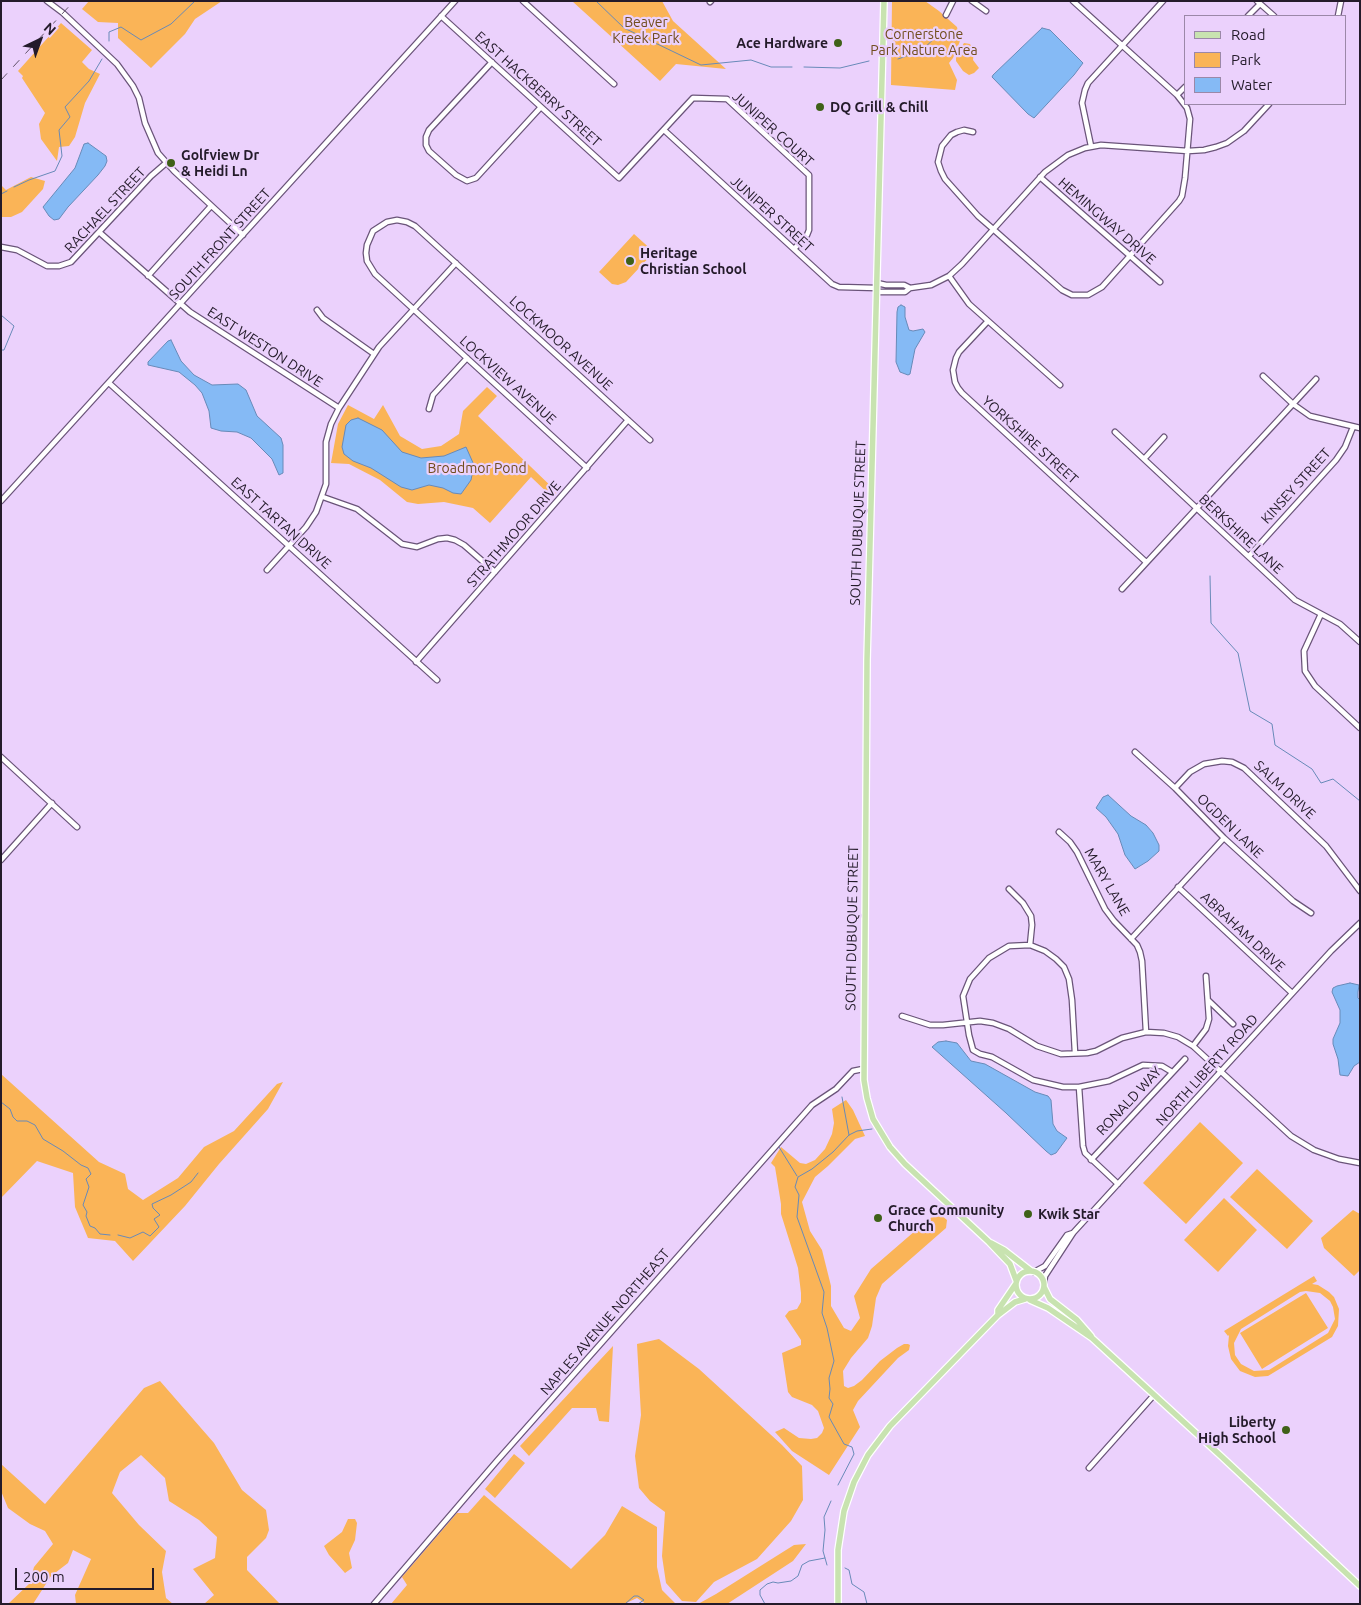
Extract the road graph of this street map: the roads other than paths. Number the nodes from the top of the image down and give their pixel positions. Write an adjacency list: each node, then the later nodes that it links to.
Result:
1 (47, 1): 30 (street)
2 (455, 1): 16 (street, SOUTH FRONT STREET)
3 (523, 1): 19 (street)
4 (884, 1): 44 (main road, SOUTH DUBUQUE STREET)
5 (954, 1): 12 (street)
6 (972, 1): 11 (street)
7 (1163, 1): 17 (street)
8 (1341, 1): 15 (street)
9 (1076, 2): 17 (street)
10 (1258, 2): 13 (street); 14 (street)
11 (986, 11)
12 (946, 15)
13 (1249, 15)
14 (1273, 15)
15 (1338, 15)
16 (441, 16): 18 (street, EAST HACKBERRY STREET); 36 (street, SOUTH FRONT STREET)
17 (1123, 45): 21 (street); 28 (street)
18 (492, 62): 25 (street, EAST HACKBERRY STREET); 25 (street)
19 (614, 84)
20 (1184, 88): 21 (street)
21 (1177, 95): 22 (street)
22 (1184, 103)
23 (1185, 105): 29 (street)
24 (1268, 105): 29 (street)
25 (541, 108): 32 (street, EAST HACKBERRY STREET)
26 (664, 130): 32 (street, JUNIPER COURT); 38 (street, JUNIPER STREET); 38 (street, JUNIPER COURT)
27 (972, 132): 34 (street)
28 (1091, 146): 29 (street); 31 (street)
29 (1188, 151): 39 (street)
30 (166, 162): 33 (street); 35 (street, RACHAEL STREET)
31 (1040, 177): 34 (street); 39 (street, HEMINGWAY DRIVE)
32 (619, 178)
33 (211, 206): 36 (street); 41 (street)
34 (993, 229): 39 (street); 42 (street)
35 (99, 232): 37 (street, RACHAEL STREET); 41 (street, EAST WESTON DRIVE)
36 (243, 236): 46 (street, SOUTH FRONT STREET)
37 (2, 247)
38 (794, 249): 44 (street, JUNIPER STREET)
39 (1130, 257): 43 (street, HEMINGWAY DRIVE)
40 (456, 263): 48 (street); 48 (street, LOCKMOOR AVENUE); 59 (street, LOCKMOOR AVENUE)
41 (148, 276): 46 (street, EAST WESTON DRIVE)
42 (949, 276): 45 (street); 49 (street)
43 (1160, 282)
44 (877, 288): 45 (street); 45 (street); 106 (main road, SOUTH DUBUQUE STREET)
45 (910, 288)
46 (180, 304): 54 (street, SOUTH FRONT STREET); 57 (street, EAST WESTON DRIVE)
47 (316, 310): 50 (street)
48 (414, 310): 50 (street); 51 (street, LOCKVIEW AVENUE)
49 (988, 321): 55 (street); 72 (street, YORKSHIRE STREET)
50 (374, 354): 57 (street)
51 (467, 358): 58 (street); 66 (street, LOCKVIEW AVENUE)
52 (1263, 376): 56 (street)
53 (1316, 379): 56 (street)
54 (109, 383): 68 (street, SOUTH FRONT STREET); 70 (street, EAST TARTAN DRIVE)
55 (1060, 385)
56 (1293, 404): 60 (street); 69 (street)
57 (339, 408): 67 (street)
58 (429, 409)
59 (628, 420): 64 (street, LOCKMOOR AVENUE); 66 (street, STRATHMOOR DRIVE)
60 (1353, 427): 61 (street); 71 (street, KINSEY STREET)
61 (1360, 428)
62 (1115, 432): 65 (street, BERKSHIRE LANE)
63 (1164, 437): 65 (street)
64 (650, 440)
65 (1144, 459): 69 (street, BERKSHIRE LANE)
66 (587, 468): 74 (street, STRATHMOOR DRIVE)
67 (322, 497): 70 (street); 74 (street)
68 (1, 501)
69 (1196, 507): 71 (street, BERKSHIRE LANE); 72 (street)
70 (289, 546): 73 (street); 78 (street, EAST TARTAN DRIVE)
71 (1249, 556): 76 (street, BERKSHIRE LANE)
72 (1146, 562): 75 (street)
73 (267, 570)
74 (495, 572): 78 (street, STRATHMOOR DRIVE)
75 (1122, 589)
76 (1321, 614): 77 (street, BERKSHIRE LANE); 80 (street)
77 (1360, 642)
78 (416, 662): 79 (street, EAST TARTAN DRIVE)
79 (437, 680)
80 (1360, 728)
81 (1135, 752): 83 (street, OGDEN LANE)
82 (1, 757): 84 (street)
83 (1175, 788): 87 (street, OGDEN LANE); 91 (street, SALM DRIVE)
84 (52, 803): 85 (street); 88 (street)
85 (77, 826)
86 (1059, 832): 94 (street, MARY LANE)
87 (1224, 838): 89 (street); 92 (street, OGDEN LANE)
88 (2, 856)
89 (1178, 887): 94 (street); 97 (street, ABRAHAM DRIVE)
90 (1009, 889): 95 (street)
91 (1360, 891)
92 (1311, 914)
93 (1360, 923): 97 (street, NORTH LIBERTY ROAD)
94 (1131, 938): 102 (street, MARY LANE)
95 (1030, 945): 100 (street); 104 (street)
96 (1206, 976): 98 (street)
97 (1292, 993): 108 (street, NORTH LIBERTY ROAD)
98 (1208, 1000): 101 (street); 103 (street)
99 (902, 1016): 100 (street)
100 (967, 1021): 104 (street); 109 (street)
101 (1233, 1024)
102 (1146, 1032): 103 (street); 104 (street)
103 (1193, 1046): 108 (street)
104 (1075, 1053)
105 (1185, 1058): 107 (street, RONALD WAY)
106 (864, 1069): 114 (main road, SOUTH DUBUQUE STREET); 124 (street, NAPLES AVENUE NORTHEAST)
107 (1172, 1072): 109 (street); 110 (street, RONALD WAY)
108 (1221, 1072): 111 (street); 112 (street, NORTH LIBERTY ROAD)
109 (1078, 1087): 110 (street)
110 (1091, 1160): 112 (street)
111 (1360, 1163)
112 (1118, 1184): 113 (street, NORTH LIBERTY ROAD)
113 (1073, 1233): 115 (street, NORTH LIBERTY ROAD); 117 (street, NORTH LIBERTY ROAD)
114 (989, 1242): 115 (main road); 116 (main road)
115 (1032, 1271): 116 (main road); 117 (main road)
116 (1016, 1282): 118 (main road); 119 (main road)
117 (1044, 1285): 118 (main road); 120 (main road)
118 (1028, 1299): 119 (main road); 120 (main road)
119 (998, 1316): 125 (main road)
120 (1092, 1338): 121 (main road)
121 (1154, 1395): 122 (street); 123 (main road)
122 (1089, 1468)
123 (1360, 1586)
124 (374, 1604)
125 (838, 1604)

